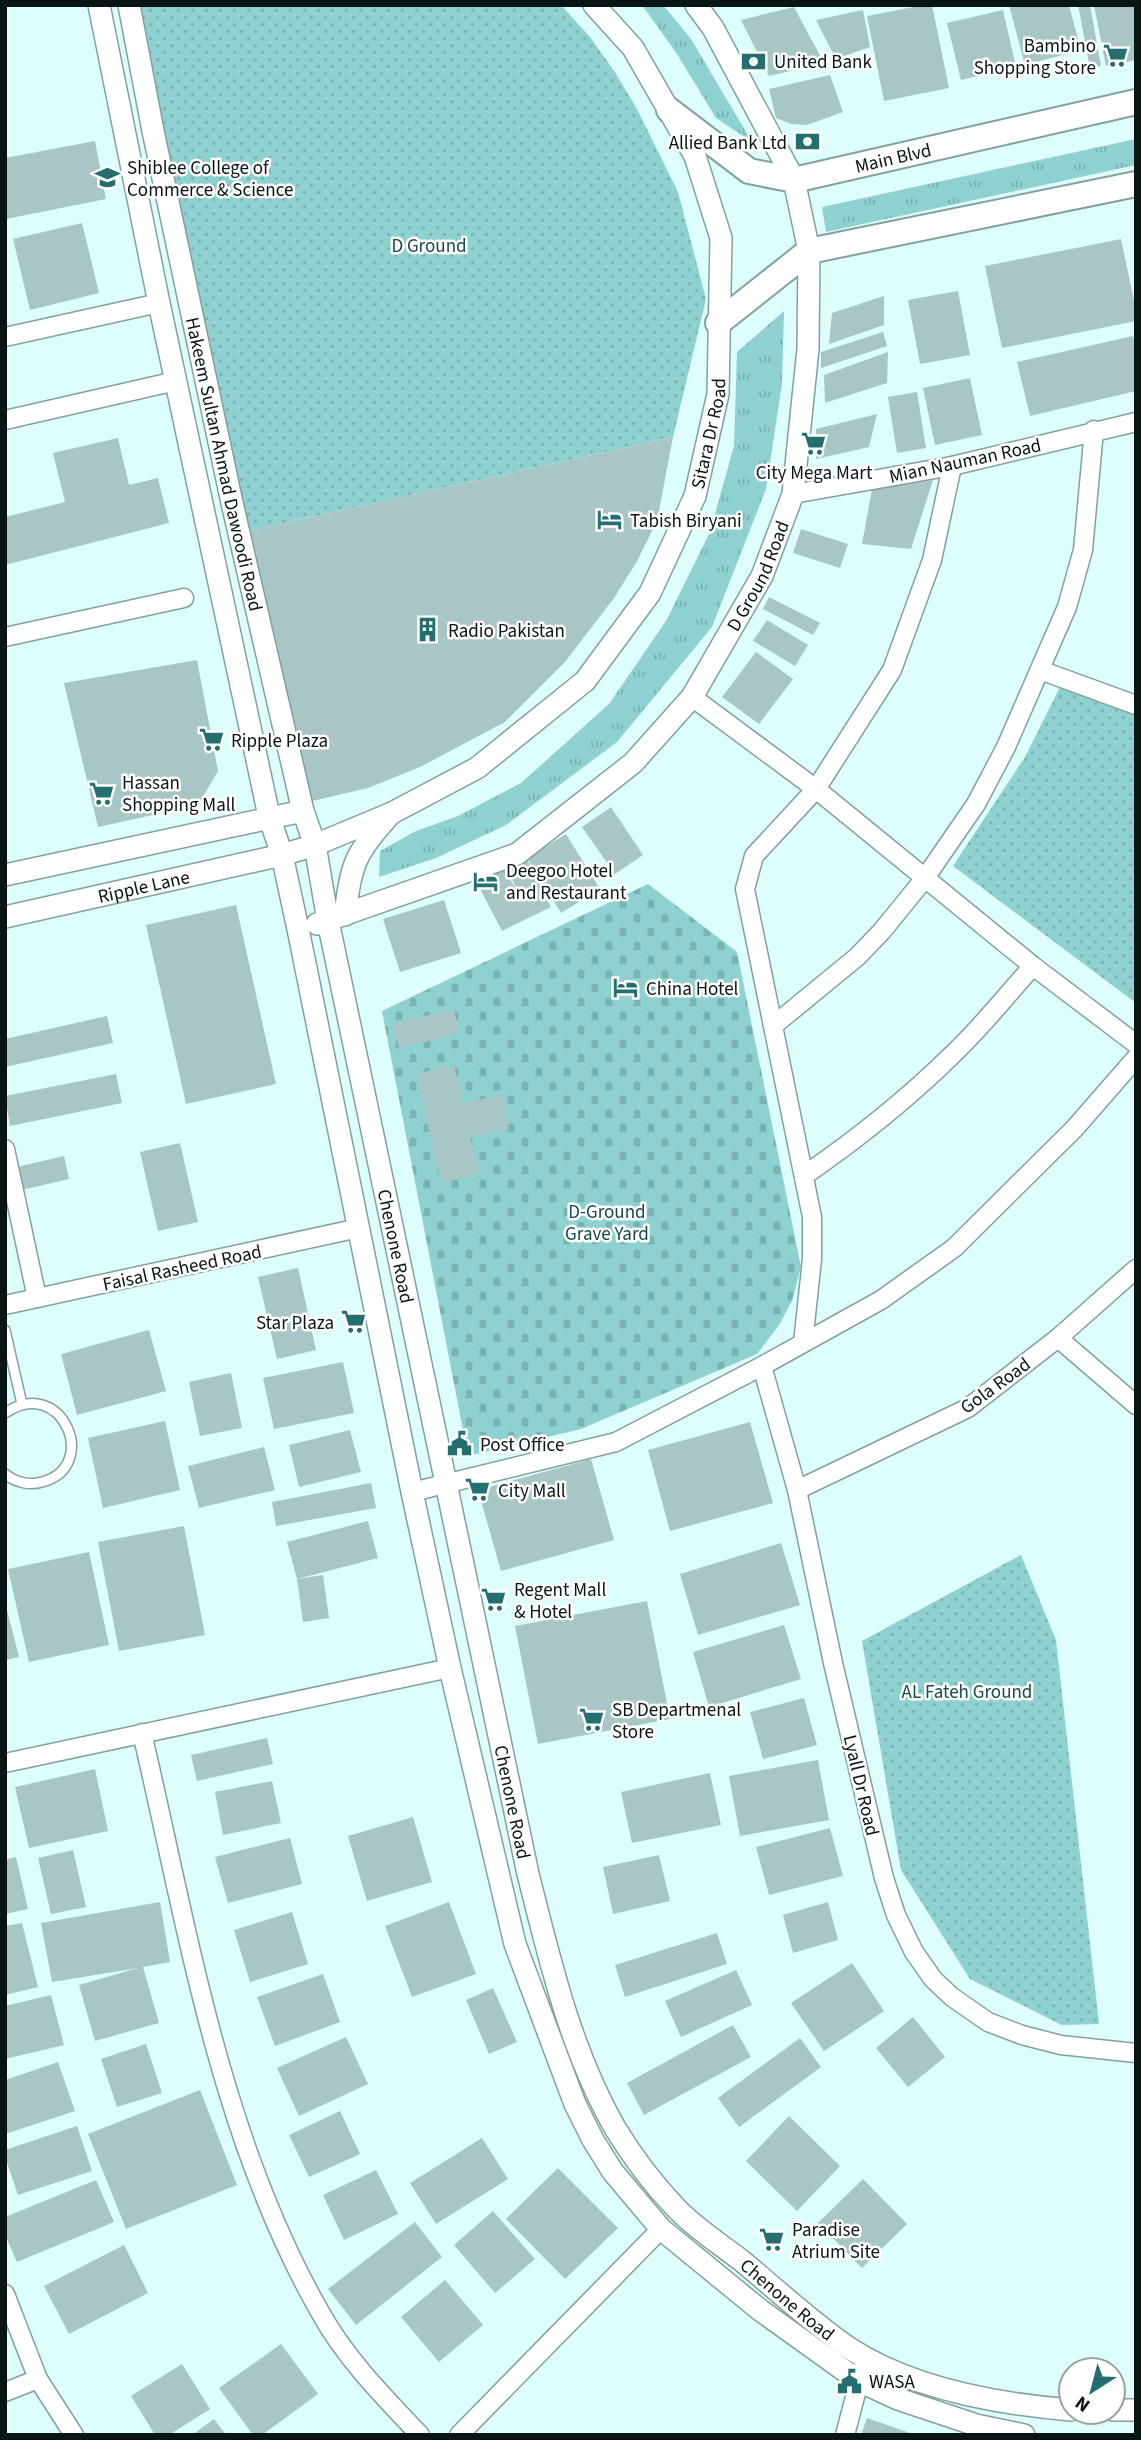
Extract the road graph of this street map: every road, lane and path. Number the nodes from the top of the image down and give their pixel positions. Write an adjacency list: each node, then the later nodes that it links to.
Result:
1 (99, 5): 10 (street, Hakeem Sultan Ahmad Dawoodi Road)
2 (129, 5): 25 (street, Hakeem Sultan Ahmad Dawoodi Road)
3 (594, 5): 6 (street, Sitara Dr Road)
4 (696, 5): 7 (street, D Ground Road)
5 (1136, 102): 7 (main road, Main Blvd)
6 (669, 110): 7 (main road, Main Blvd); 11 (street, Sitara Dr Road)
7 (794, 180): 9 (street, D Ground Road)
8 (1136, 184): 9 (main road)
9 (809, 250): 11 (main road); 18 (street, D Ground Road)
10 (159, 303): 12 (street); 13 (street, Hakeem Sultan Ahmad Dawoodi Road)
11 (718, 323): 26 (street, Sitara Dr Road)
12 (5, 337)
13 (176, 381): 14 (street); 27 (street, Hakeem Sultan Ahmad Dawoodi Road)
14 (5, 420)
15 (1136, 422): 16 (street, Mian Nauman Road)
16 (1094, 430): 17 (street, Mian Nauman Road); 21 (street)
17 (952, 466): 18 (street, Mian Nauman Road); 24 (street)
18 (793, 494): 22 (street, D Ground Road)
19 (184, 598): 20 (street)
20 (5, 637)
21 (1041, 670): 23 (street); 31 (street)
22 (692, 697): 24 (street); 33 (street, D Ground Road)
23 (1136, 705)
24 (816, 789): 31 (street); 36 (street)
25 (303, 811): 27 (street); 28 (street, Hakeem Sultan Ahmad Dawoodi Road)
26 (392, 813): 28 (street, Sitara Dr Road); 33 (street)
27 (270, 816): 29 (street, Hakeem Sultan Ahmad Dawoodi Road); 30 (street)
28 (315, 845): 29 (street, Sitara Dr Road); 33 (street, Hakeem Sultan Ahmad Dawoodi Road)
29 (282, 855): 32 (street, Ripple Lane); 34 (street, Chenone Road)
30 (5, 875)
31 (925, 878): 35 (street); 36 (street)
32 (5, 917)
33 (337, 918): 34 (street, D Ground Road); 53 (street, Chenone Road)
34 (298, 929): 41 (street, Chenone Road)
35 (1033, 966): 37 (street); 40 (street)
36 (774, 1025): 40 (street)
37 (1136, 1044)
38 (1136, 1058): 47 (street)
39 (5, 1149): 43 (street)
40 (805, 1175): 47 (street)
41 (359, 1228): 43 (street, Faisal Rasheed Road); 55 (street, Chenone Road)
42 (1136, 1269): 46 (street, Gola Road)
43 (37, 1298): 44 (street, Faisal Rasheed Road)
44 (5, 1305)
45 (5, 1329): 49 (lane)
46 (1058, 1338): 50 (street); 54 (street, Gola Road)
47 (803, 1343): 48 (street)
48 (762, 1366): 53 (street); 54 (street, Lyall Dr Road)
49 (22, 1404): 51 (lane); 52 (lane)
50 (1136, 1405)
51 (5, 1413)
52 (5, 1474)
53 (446, 1484): 55 (street); 62 (street, Chenone Road)
54 (797, 1490): 59 (street, Lyall Dr Road)
55 (412, 1492): 56 (street, Chenone Road)
56 (450, 1668): 57 (street); 60 (street, Chenone Road)
57 (142, 1733): 58 (street); 68 (street)
58 (5, 1763)
59 (1136, 2053)
60 (661, 2229): 64 (street, Chenone Road); 69 (street)
61 (5, 2294): 63 (street)
62 (865, 2357): 64 (street); 66 (street, Chenone Road)
63 (38, 2379): 65 (street); 67 (street)
64 (859, 2381): 70 (street); 71 (street, Chenone Road)
65 (5, 2392)
66 (1057, 2409)
67 (74, 2435)
68 (420, 2435)
69 (458, 2435)
70 (845, 2435)
71 (1024, 2435)

